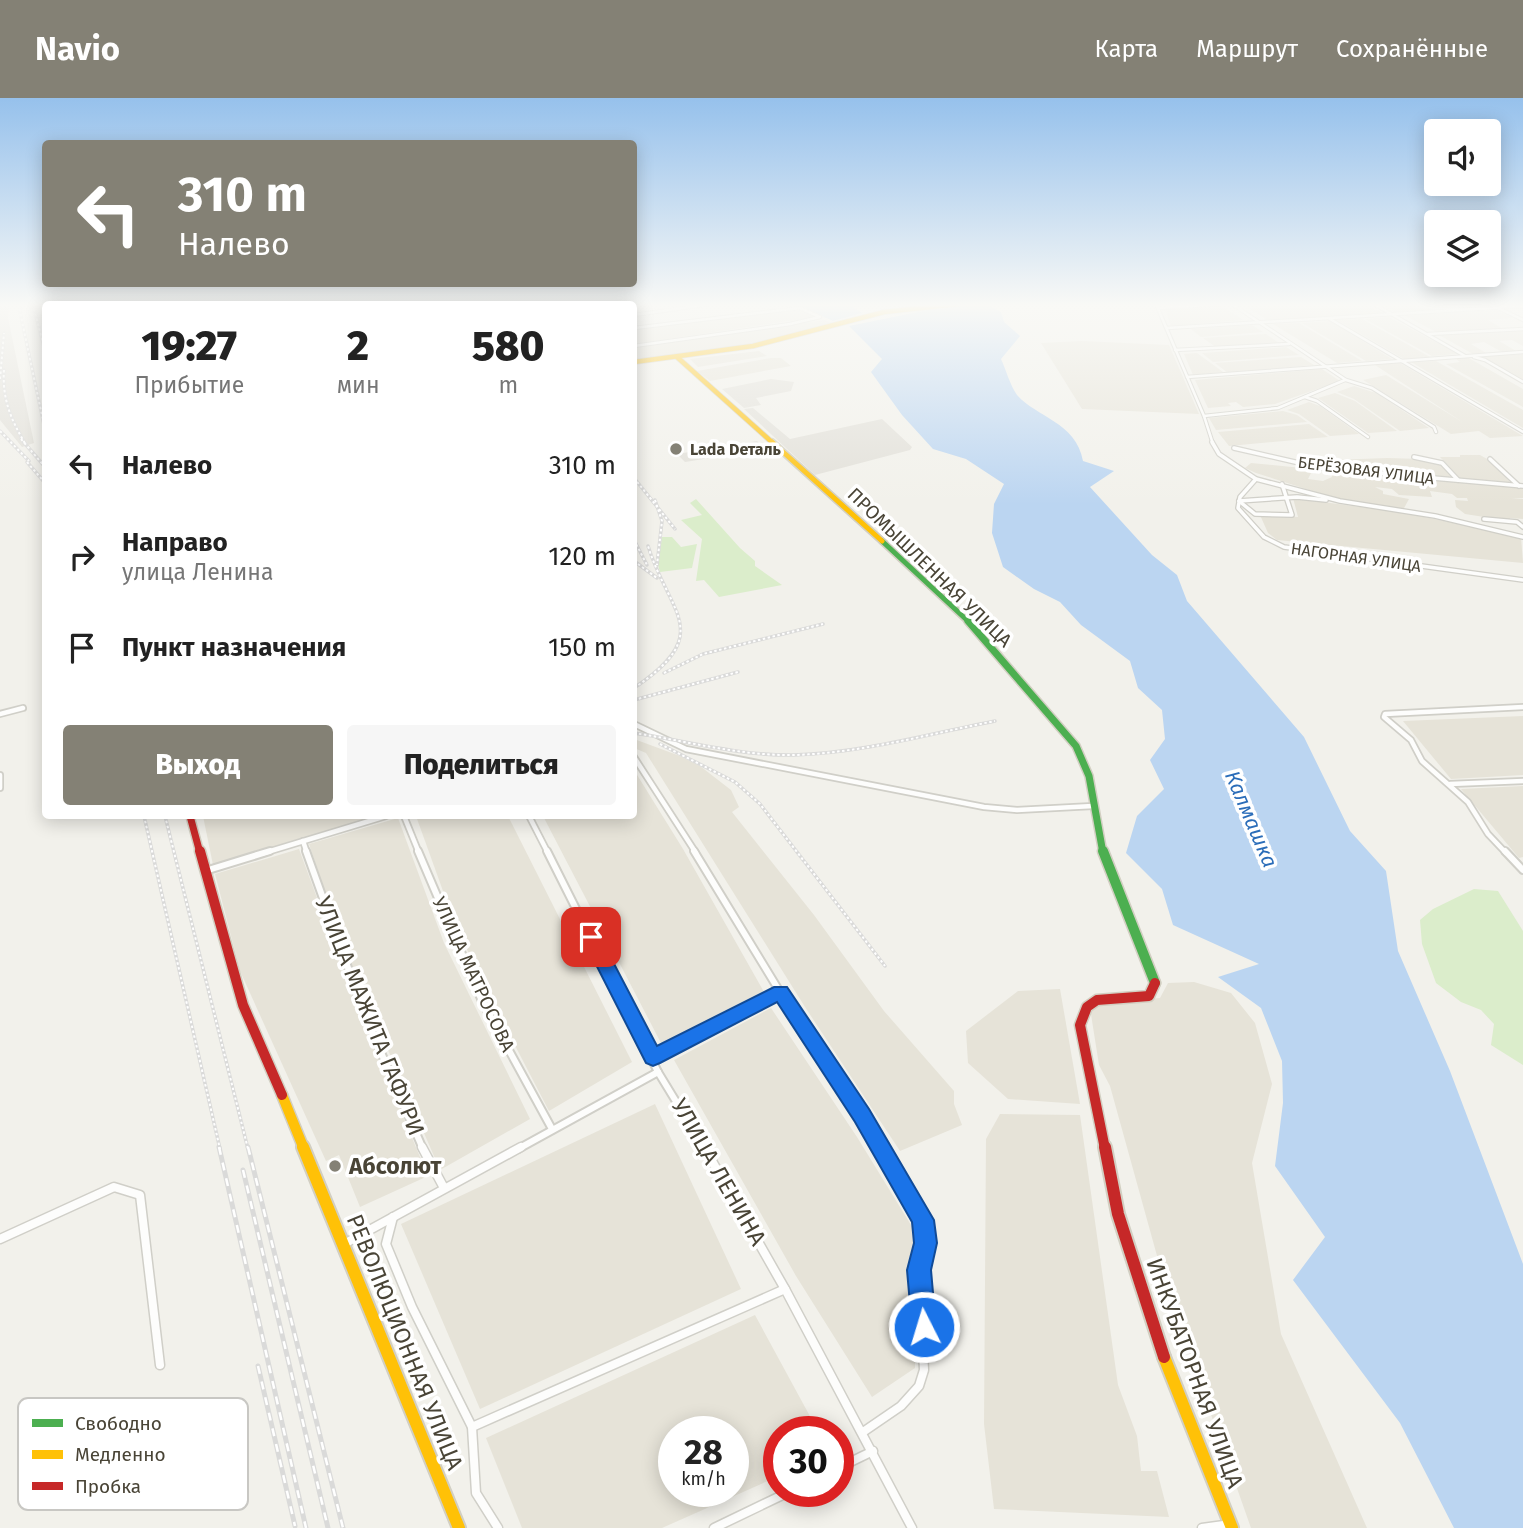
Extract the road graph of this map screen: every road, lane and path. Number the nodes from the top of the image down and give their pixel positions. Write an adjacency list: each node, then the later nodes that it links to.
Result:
1 (693, 371): 38 (street, ПРОМЫШЛЕННАЯ УЛИЦА)
2 (1183, 371): 7 (street)
3 (1274, 371): 7 (street)
4 (1332, 371): 8 (street)
5 (1418, 371): 13 (street)
6 (1504, 371): 9 (street)
7 (1186, 377): 11 (street)
8 (1346, 380): 10 (street); 12 (street)
9 (1523, 382)
10 (1305, 397): 11 (street); 14 (street)
11 (1204, 416): 18 (street)
12 (1436, 432)
13 (1523, 432)
14 (1368, 436)
15 (1234, 448): 19 (street, БЕРЁЗОВАЯ УЛИЦА)
16 (1414, 457): 19 (street, БЕРЁЗОВАЯ УЛИЦА)
17 (1490, 459): 21 (street, БЕРЁЗОВАЯ УЛИЦА)
18 (1256, 479): 20 (street); 24 (street)
19 (1458, 481): 21 (street, БЕРЁЗОВАЯ УЛИЦА)
20 (1282, 484): 22 (street); 23 (street)
21 (1521, 486)
22 (1287, 497): 23 (street); 24 (street); 24 (street)
23 (1337, 500): 27 (street)
24 (1239, 501): 28 (street, НАГОРНАЯ УЛИЦА)
25 (1484, 519): 26 (street)
26 (1523, 527)
27 (1523, 537)
28 (1523, 580)
29 (1523, 707): 36 (street)
30 (23, 708): 31 (street)
31 (0, 714)
32 (637, 725): 38 (street)
33 (637, 762): 46 (street)
34 (0, 775): 37 (street)
35 (1523, 781): 36 (street)
36 (1450, 784): 44 (street)
37 (0, 788)
38 (1093, 806): 47 (street, ПРОМЫШЛЕННАЯ УЛИЦА)
39 (191, 819): 45 (street, РЕВОЛЮЦИОННАЯ УЛИЦА)
40 (376, 819): 43 (street)
41 (405, 819): 50 (street, УЛИЦА МАТРОСОВА)
42 (531, 819): 48 (street, УЛИЦА ЛЕНИНА)
43 (303, 841): 45 (street); 51 (street, УЛИЦА МАЖИТА ГАФУРИ)
44 (1522, 867)
45 (204, 871): 54 (street, РЕВОЛЮЦИОННАЯ УЛИЦА)
46 (780, 992): 48 (street); 58 (street)
47 (1080, 1025): 62 (street, ИНКУБАТОРНАЯ УЛИЦА)
48 (653, 1058): 49 (street, УЛИЦА ЛЕНИНА)
49 (658, 1072): 50 (street); 55 (street, УЛИЦА ЛЕНИНА)
50 (552, 1129): 51 (street)
51 (444, 1188): 52 (street)
52 (393, 1217): 54 (street); 57 (street)
53 (0, 1239): 56 (street)
54 (344, 1244): 63 (street, РЕВОЛЮЦИОННАЯ УЛИЦА)
55 (785, 1289): 57 (street); 58 (street, УЛИЦА ЛЕНИНА)
56 (160, 1365)
57 (472, 1427): 64 (street)
58 (863, 1432): 59 (street, УЛИЦА ЛЕНИНА)
59 (873, 1451): 60 (street); 66 (street, УЛИЦА ЛЕНИНА)
60 (854, 1460)
61 (763, 1504): 65 (street)
62 (1231, 1526): 67 (street)
63 (459, 1528)
64 (498, 1528)
65 (714, 1528)
66 (912, 1528)
67 (1202, 1528)

